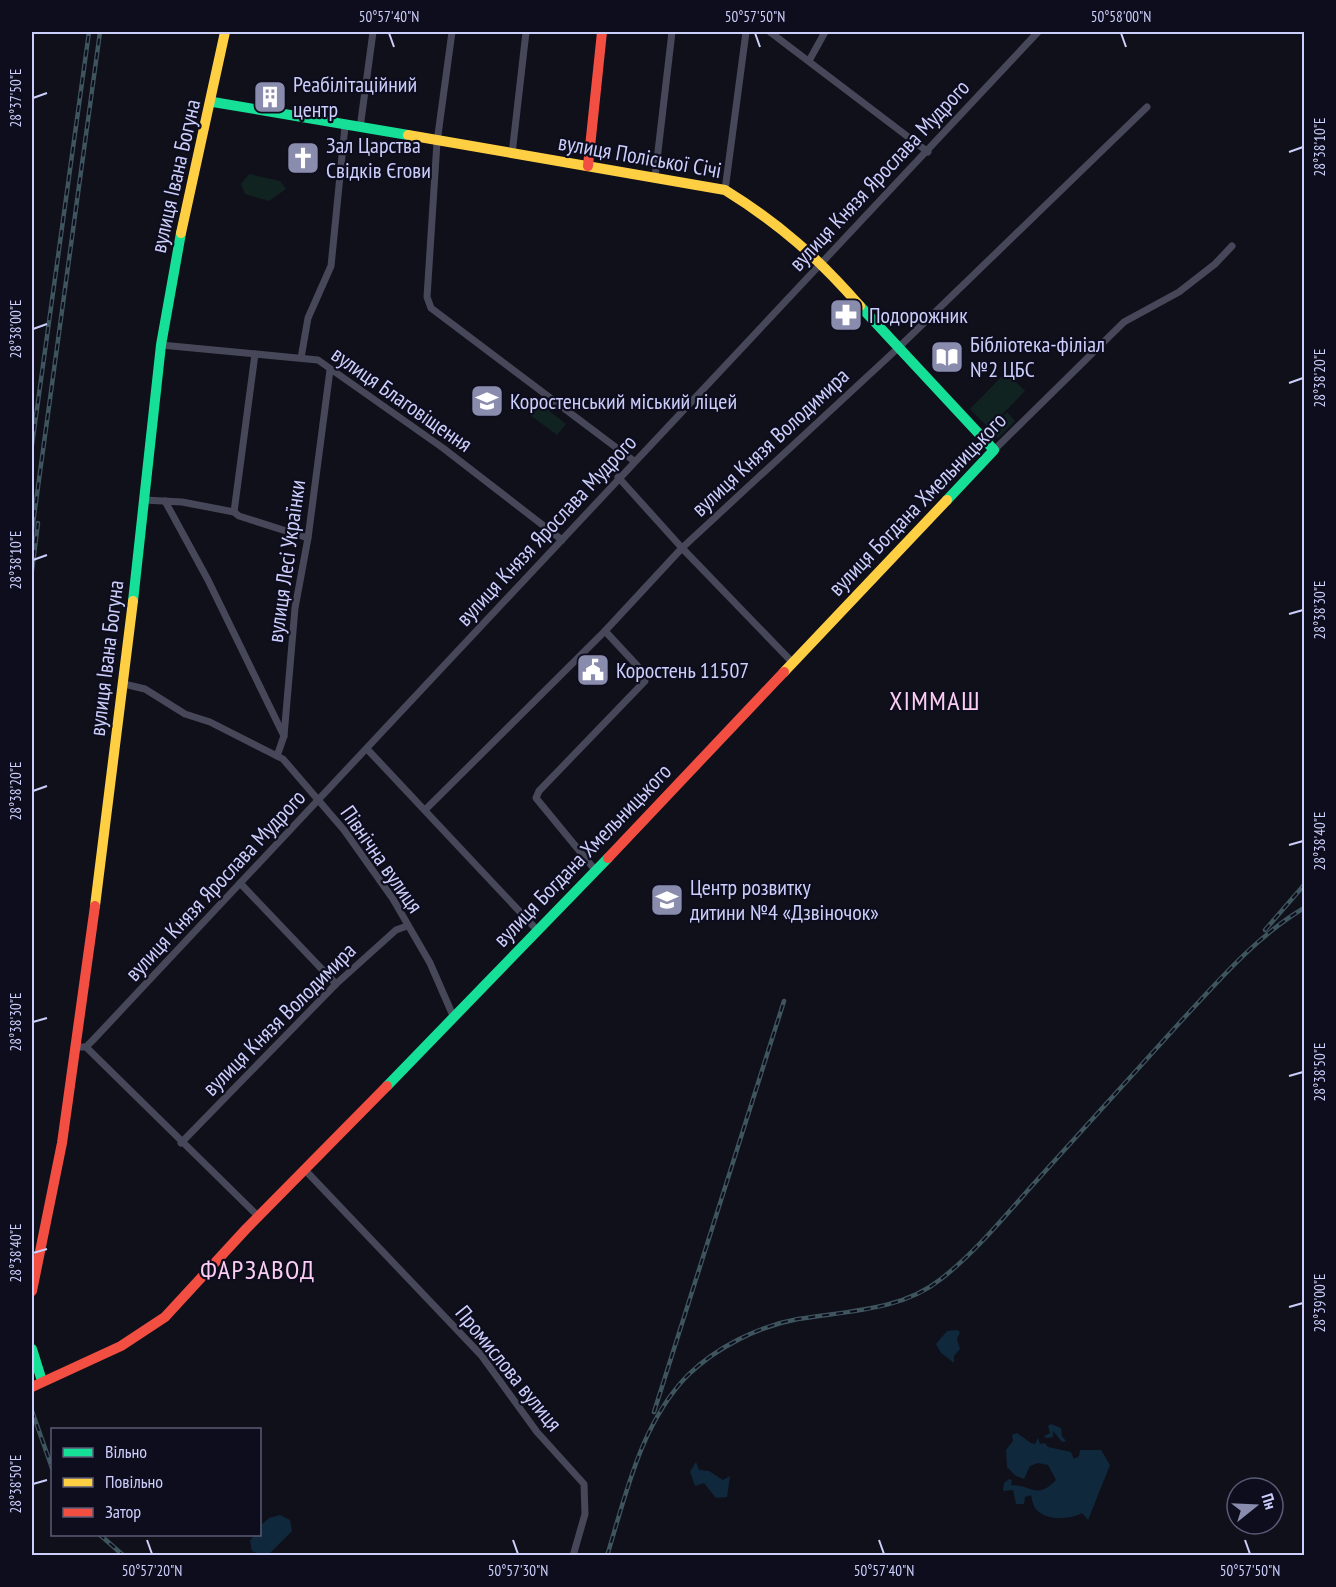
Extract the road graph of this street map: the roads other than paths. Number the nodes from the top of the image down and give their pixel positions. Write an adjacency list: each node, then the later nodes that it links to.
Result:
1 (225, 32): 12 (street, вулиця Івана Богуна)
2 (373, 32): 15 (street)
3 (452, 32): 16 (street)
4 (526, 32): 18 (street)
5 (602, 32): 19 (street)
6 (672, 32): 20 (street)
7 (746, 32): 21 (street)
8 (770, 32): 11 (street)
9 (825, 32): 11 (street)
10 (1038, 32): 17 (street, вулиця Князя Ярослава Мудрого)
11 (810, 59): 17 (street)
12 (213, 102): 14 (street, вулиця Поліської Січі); 24 (street, вулиця Івана Богуна)
13 (1147, 108): 25 (street, вулиця Князя Володимира)
14 (345, 126): 15 (street, вулиця Поліської Січі); 27 (street)
15 (360, 128): 16 (street, вулиця Поліської Січі)
16 (437, 142): 18 (street, вулиця Поліської Січі); 30 (street)
17 (928, 152): 23 (street, вулиця Князя Ярослава Мудрого)
18 (512, 154): 19 (street, вулиця Поліської Січі)
19 (588, 166): 20 (street, вулиця Поліської Січі)
20 (655, 177): 21 (street, вулиця Поліської Січі)
21 (725, 190): 23 (street, вулиця Поліської Січі)
22 (1232, 246): 29 (street, вулиця Богдана Хмельницького)
23 (822, 263): 25 (street, вулиця Поліської Січі); 30 (street, вулиця Князя Ярослава Мудрого)
24 (161, 345): 26 (street, вулиця Благовіщення); 32 (street, вулиця Івана Богуна)
25 (897, 349): 29 (street, вулиця Поліської Січі); 37 (street, вулиця Князя Володимира)
26 (255, 354): 27 (street, вулиця Благовіщення); 34 (street)
27 (301, 358): 28 (street, вулиця Благовіщення)
28 (330, 370): 35 (street, вулиця Лесі Українки); 36 (street, вулиця Благовіщення)
29 (994, 450): 39 (street, вулиця Богдана Хмельницького)
30 (634, 460): 31 (street, вулиця Князя Ярослава Мудрого)
31 (618, 477): 36 (street, вулиця Князя Ярослава Мудрого); 37 (street)
32 (144, 500): 33 (street); 40 (street, вулиця Івана Богуна)
33 (165, 501): 34 (street); 41 (street)
34 (234, 512): 35 (street)
35 (308, 538): 41 (street, вулиця Лесі Українки)
36 (562, 540): 42 (street, вулиця Князя Ярослава Мудрого)
37 (682, 548): 38 (street, вулиця Князя Володимира); 39 (street)
38 (605, 631): 45 (street, вулиця Князя Володимира); 46 (street)
39 (793, 663): 46 (street, вулиця Богдана Хмельницького)
40 (124, 684): 43 (street, Північна вулиця); 52 (street, вулиця Івана Богуна)
41 (284, 736): 43 (street, вулиця Лесі Українки)
42 (368, 750): 44 (street, вулиця Князя Ярослава Мудрого); 45 (street)
43 (277, 756): 44 (street, Північна вулиця)
44 (318, 802): 47 (street, вулиця Князя Ярослава Мудрого); 48 (street, Північна вулиця)
45 (425, 810): 49 (street)
46 (597, 871): 49 (street, вулиця Богдана Хмельницького)
47 (240, 883): 50 (street); 52 (street, вулиця Князя Ярослава Мудрого)
48 (407, 926): 50 (street, вулиця Князя Володимира); 51 (street, Північна вулиця)
49 (537, 930): 51 (street, вулиця Богдана Хмельницького)
50 (336, 984): 53 (street, вулиця Князя Володимира)
51 (454, 1018): 54 (street, вулиця Богдана Хмельницького)
52 (82, 1047): 53 (street); 56 (street, вулиця Івана Богуна)
53 (181, 1143): 55 (street)
54 (306, 1172): 55 (street, вулиця Богдана Хмельницького); 60 (street, Промислова вулиця)
55 (258, 1216): 58 (street, вулиця Богдана Хмельницького)
56 (32, 1291)
57 (32, 1349): 58 (street)
58 (42, 1381): 59 (street)
59 (32, 1387)
60 (573, 1556)

